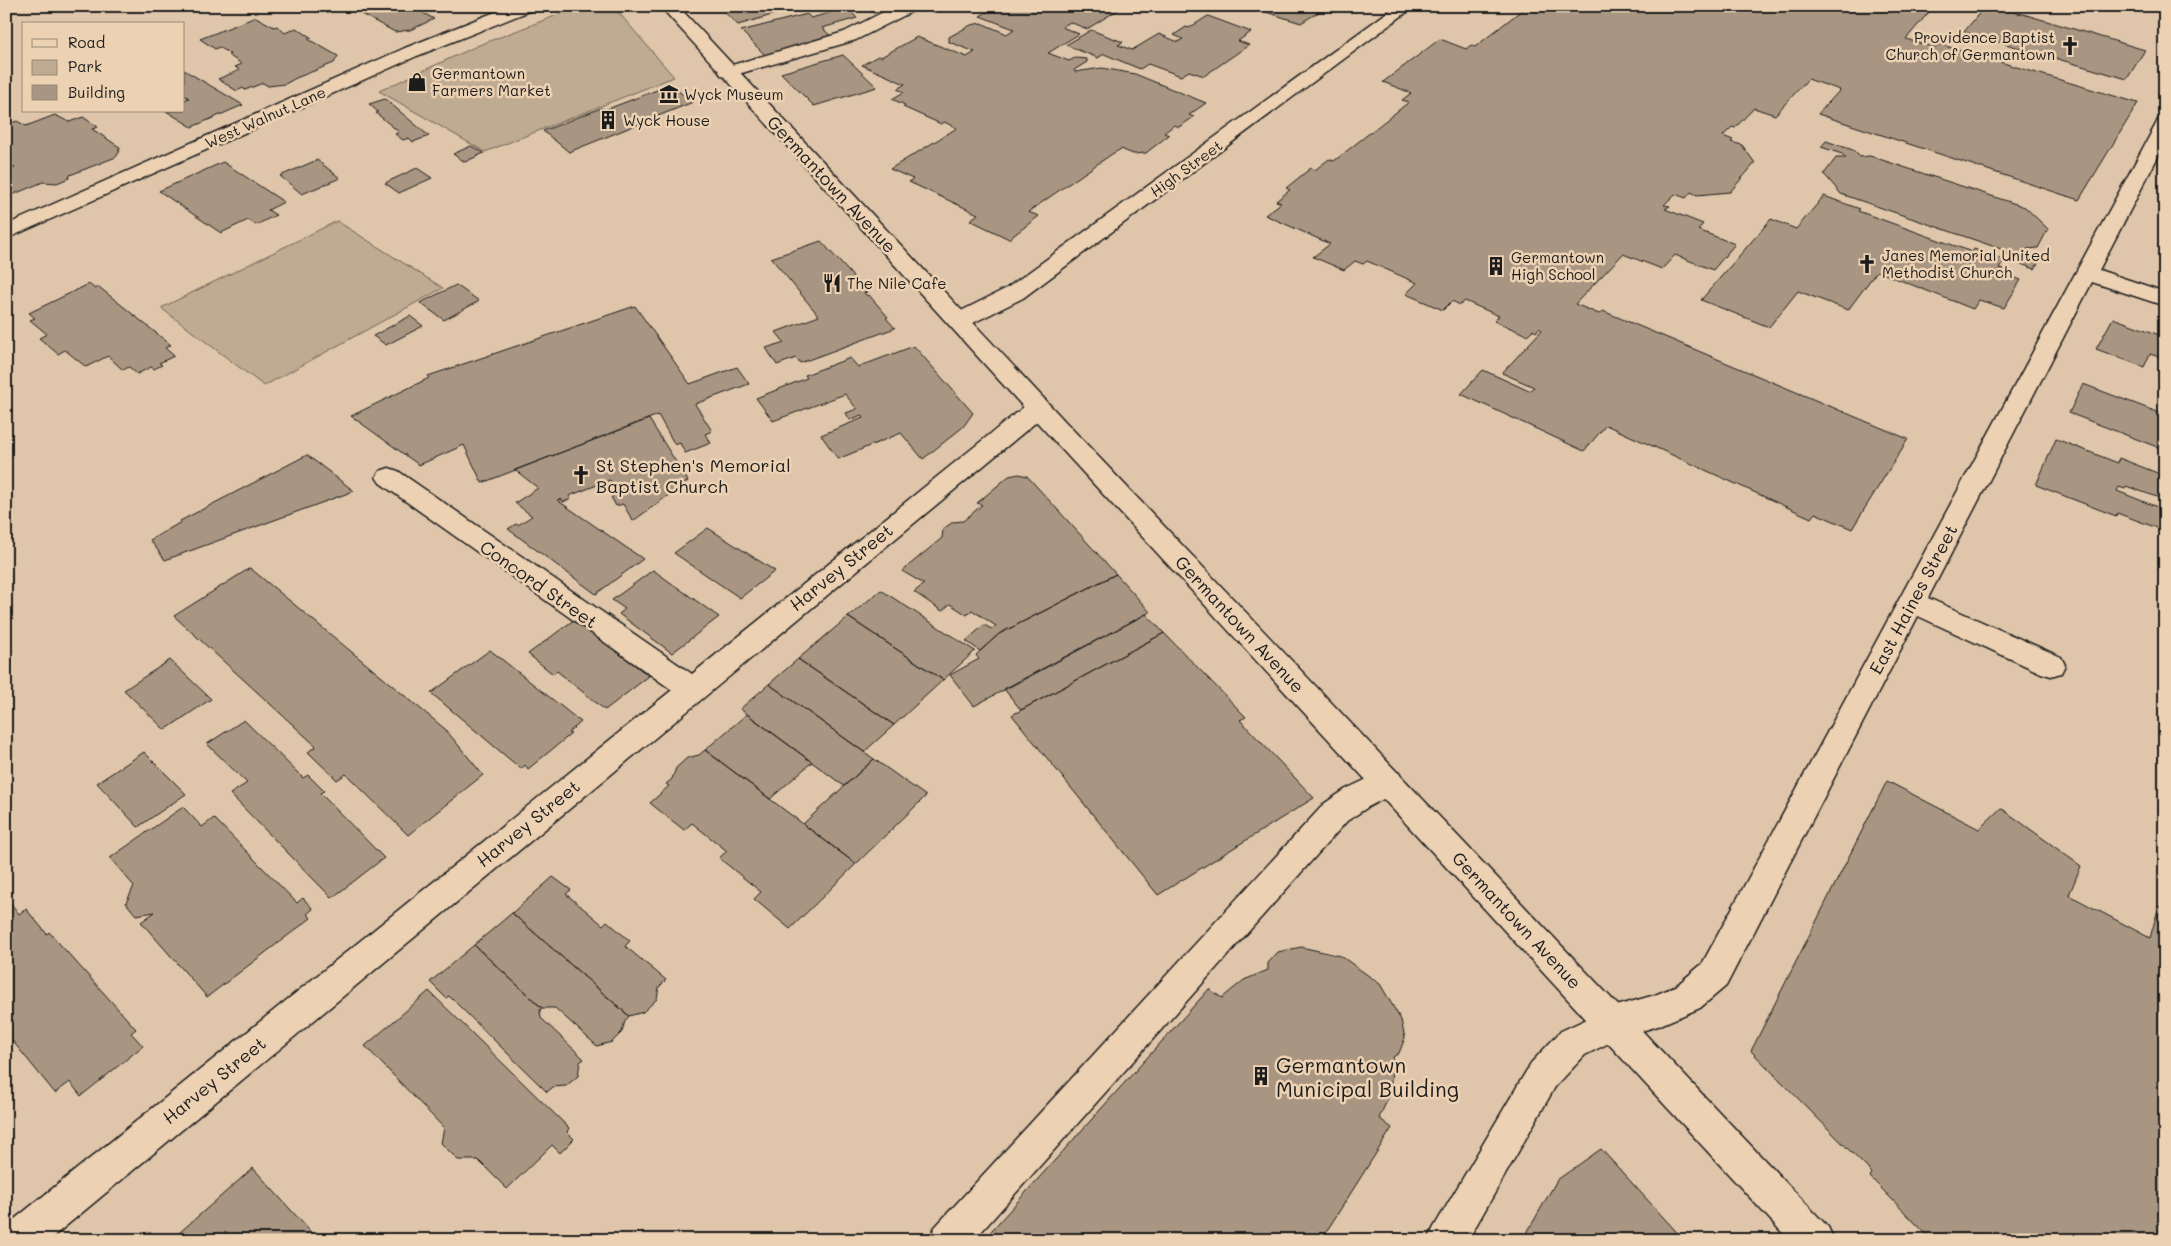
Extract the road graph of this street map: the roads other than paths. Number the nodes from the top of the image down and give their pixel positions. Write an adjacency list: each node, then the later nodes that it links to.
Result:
1 (526, 6): 7 (street, West Walnut Lane)
2 (668, 6): 5 (street, Germantown Avenue)
3 (908, 6): 5 (street)
4 (1407, 6): 10 (street, High Street)
5 (728, 72): 10 (street, Germantown Avenue)
6 (2165, 124): 8 (street, East Haines Street)
7 (6, 233)
8 (2085, 272): 9 (street); 13 (street, East Haines Street)
9 (2165, 298)
10 (959, 321): 11 (street, Germantown Avenue)
11 (1038, 408): 15 (street, Harvey Street); 16 (street, Germantown Avenue)
12 (389, 477): 15 (street, Concord Street)
13 (1912, 602): 14 (street); 17 (street, East Haines Street)
14 (2051, 665)
15 (691, 689): 18 (street, Harvey Street)
16 (1388, 782): 17 (street, Germantown Avenue); 19 (street)
17 (1613, 1023): 20 (street, East Haines Street); 21 (street, Germantown Avenue)
18 (19, 1240)
19 (948, 1240)
20 (1447, 1240)
21 (1815, 1240)

